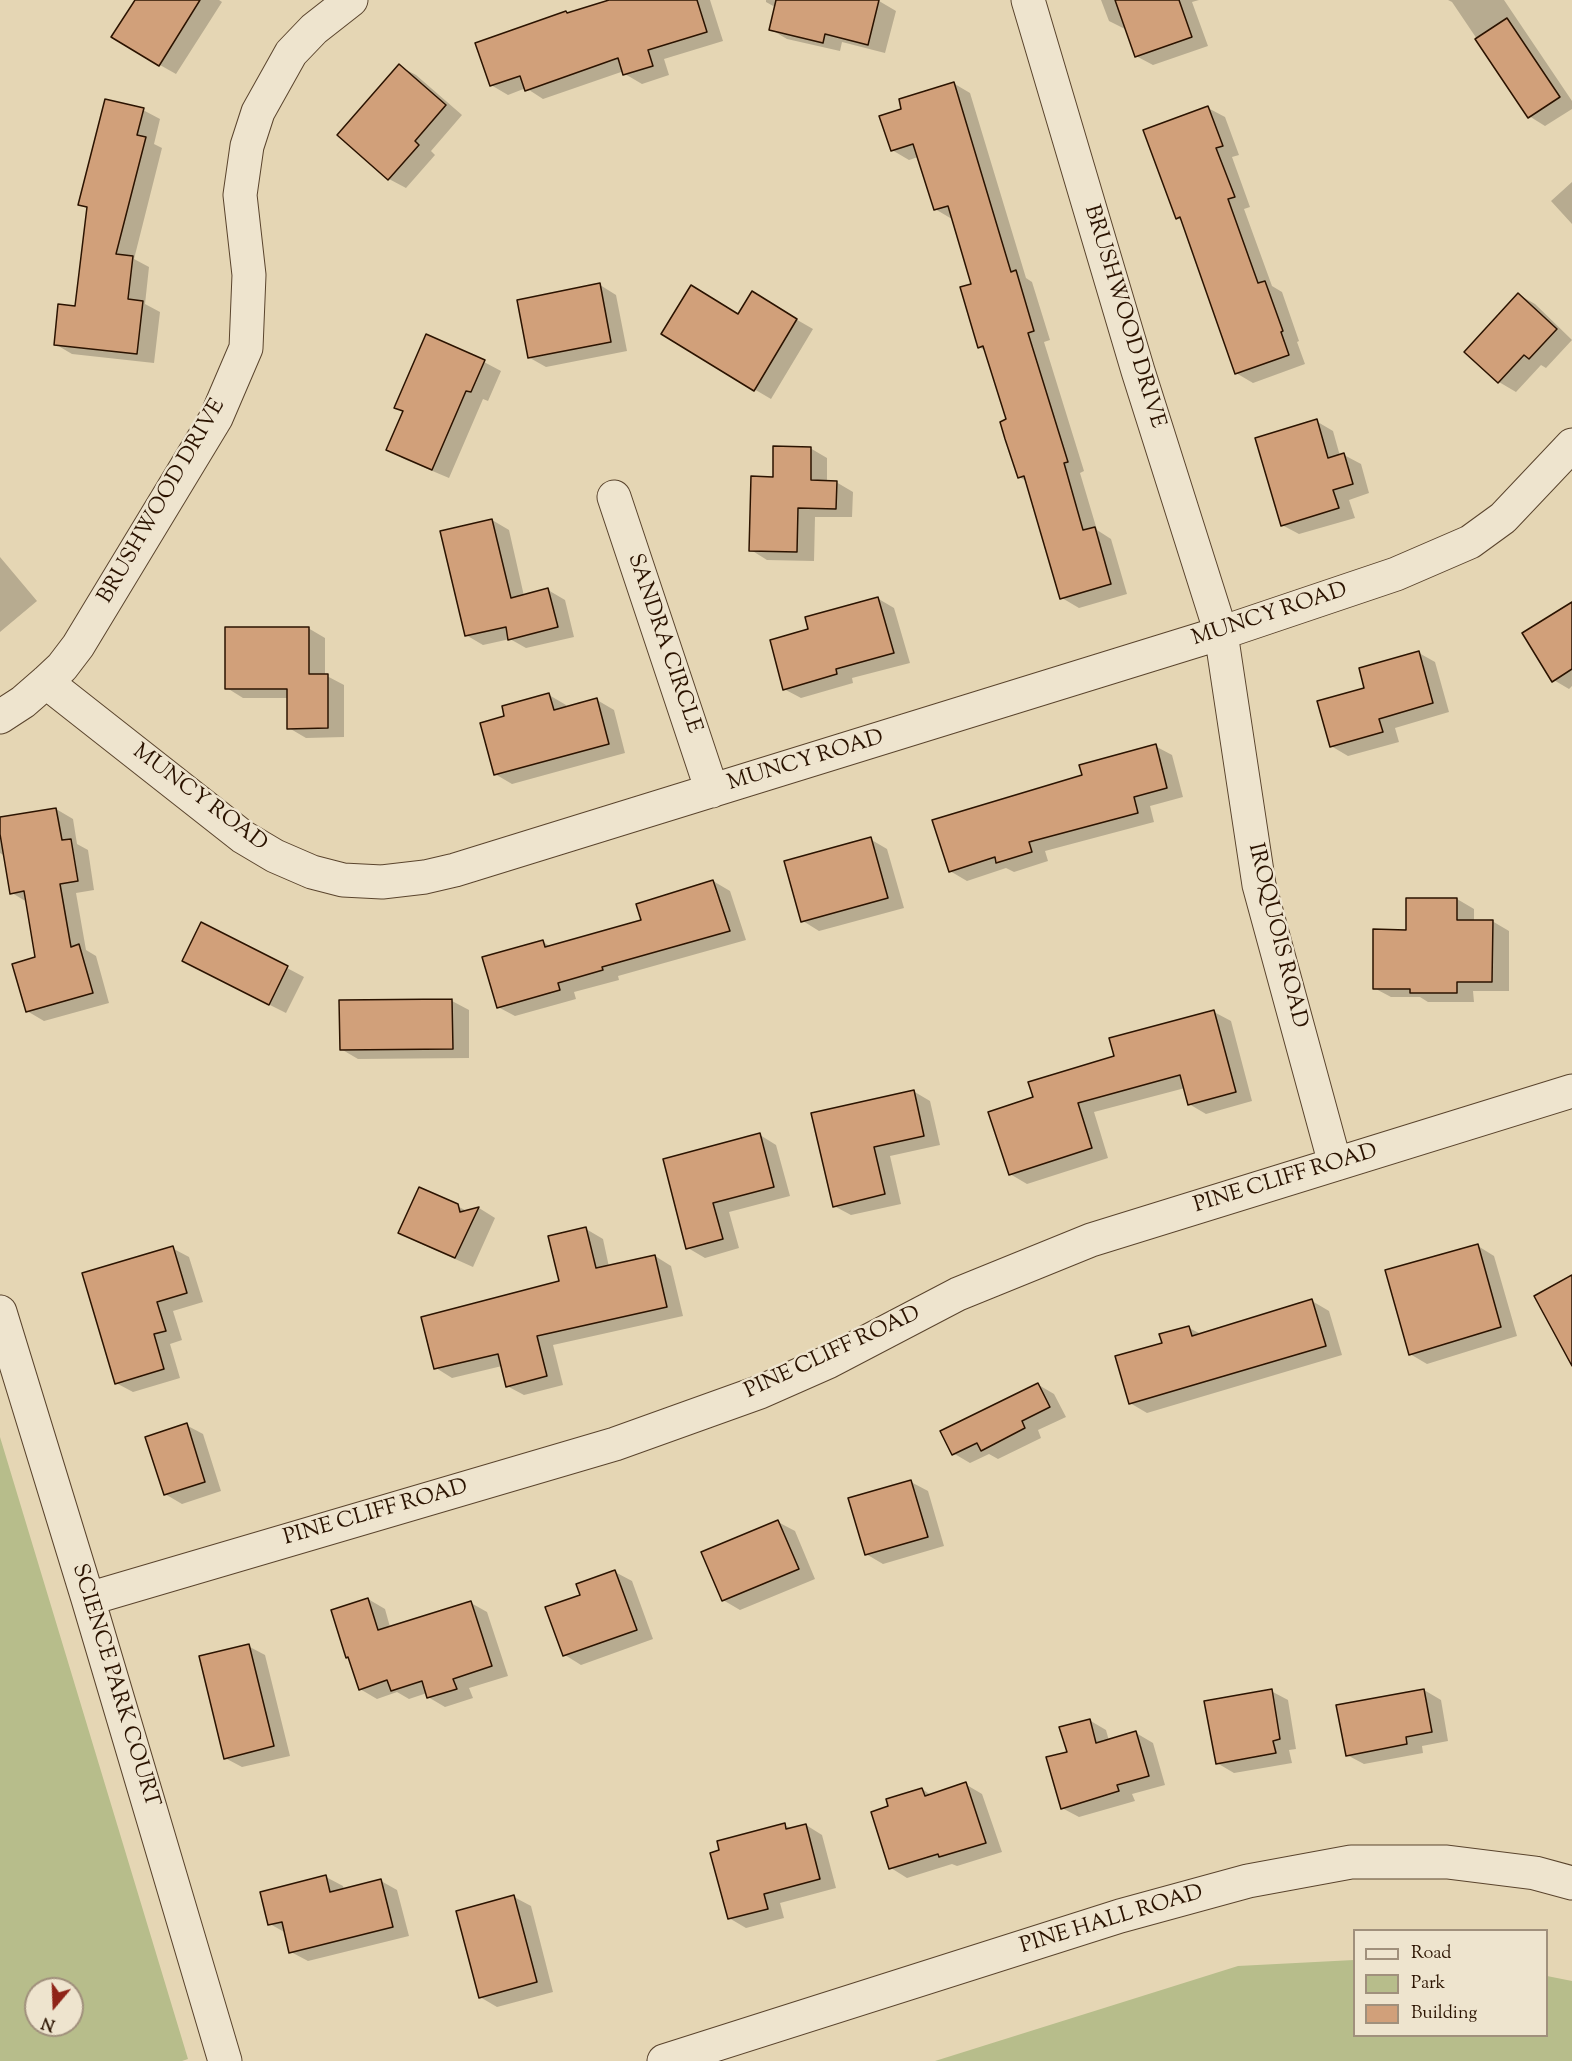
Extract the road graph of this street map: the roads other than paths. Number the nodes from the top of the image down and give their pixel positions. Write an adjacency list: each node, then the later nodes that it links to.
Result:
1 (351, 0): 6 (street, BRUSHWOOD DRIVE)
2 (1028, 0): 5 (street, BRUSHWOOD DRIVE)
3 (1572, 445): 5 (street, MUNCY ROAD)
4 (614, 497): 8 (street, SANDRA CIRCLE)
5 (1221, 633): 8 (street, MUNCY ROAD); 10 (street, IROQUOIS ROAD)
6 (46, 682): 7 (street, BRUSHWOOD DRIVE); 8 (street, MUNCY ROAD)
7 (0, 717)
8 (712, 791)
9 (1572, 1091): 10 (street, PINE CLIFF ROAD)
10 (1335, 1164): 12 (street, PINE CLIFF ROAD)
11 (0, 1312): 12 (street, SCIENCE PARK COURT)
12 (88, 1599): 14 (street, SCIENCE PARK COURT)
13 (1572, 1883): 15 (street, PINE HALL ROAD)
14 (225, 2061)
15 (664, 2061)

